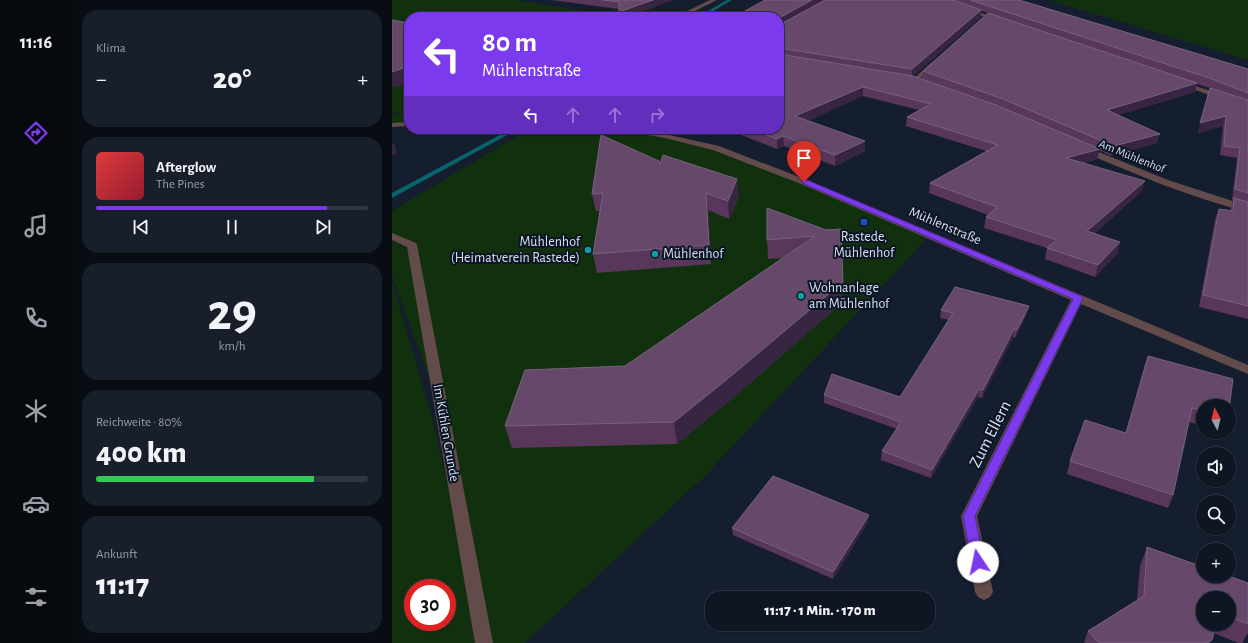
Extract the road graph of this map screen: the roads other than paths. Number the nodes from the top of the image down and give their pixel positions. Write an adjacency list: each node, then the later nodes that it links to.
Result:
1 (714, 0): 3 (street)
2 (939, 0): 4 (street)
3 (689, 12)
4 (987, 16): 5 (street); 6 (street)
5 (981, 21)
6 (1009, 23)
7 (942, 56): 8 (street)
8 (913, 81)
9 (1176, 82): 10 (street)
10 (1248, 107)
11 (404, 124): 12 (street)
12 (392, 125)
13 (653, 134): 17 (street, Mühlenstraße)
14 (1076, 146): 15 (street, Am Mühlenhof)
15 (1248, 210)
16 (392, 236): 20 (street, Im Kühlen Grunde)
17 (1078, 298): 18 (street, Mühlenstraße); 19 (street, Zum Ellern)
18 (1248, 370)
19 (984, 592)
20 (484, 643)

